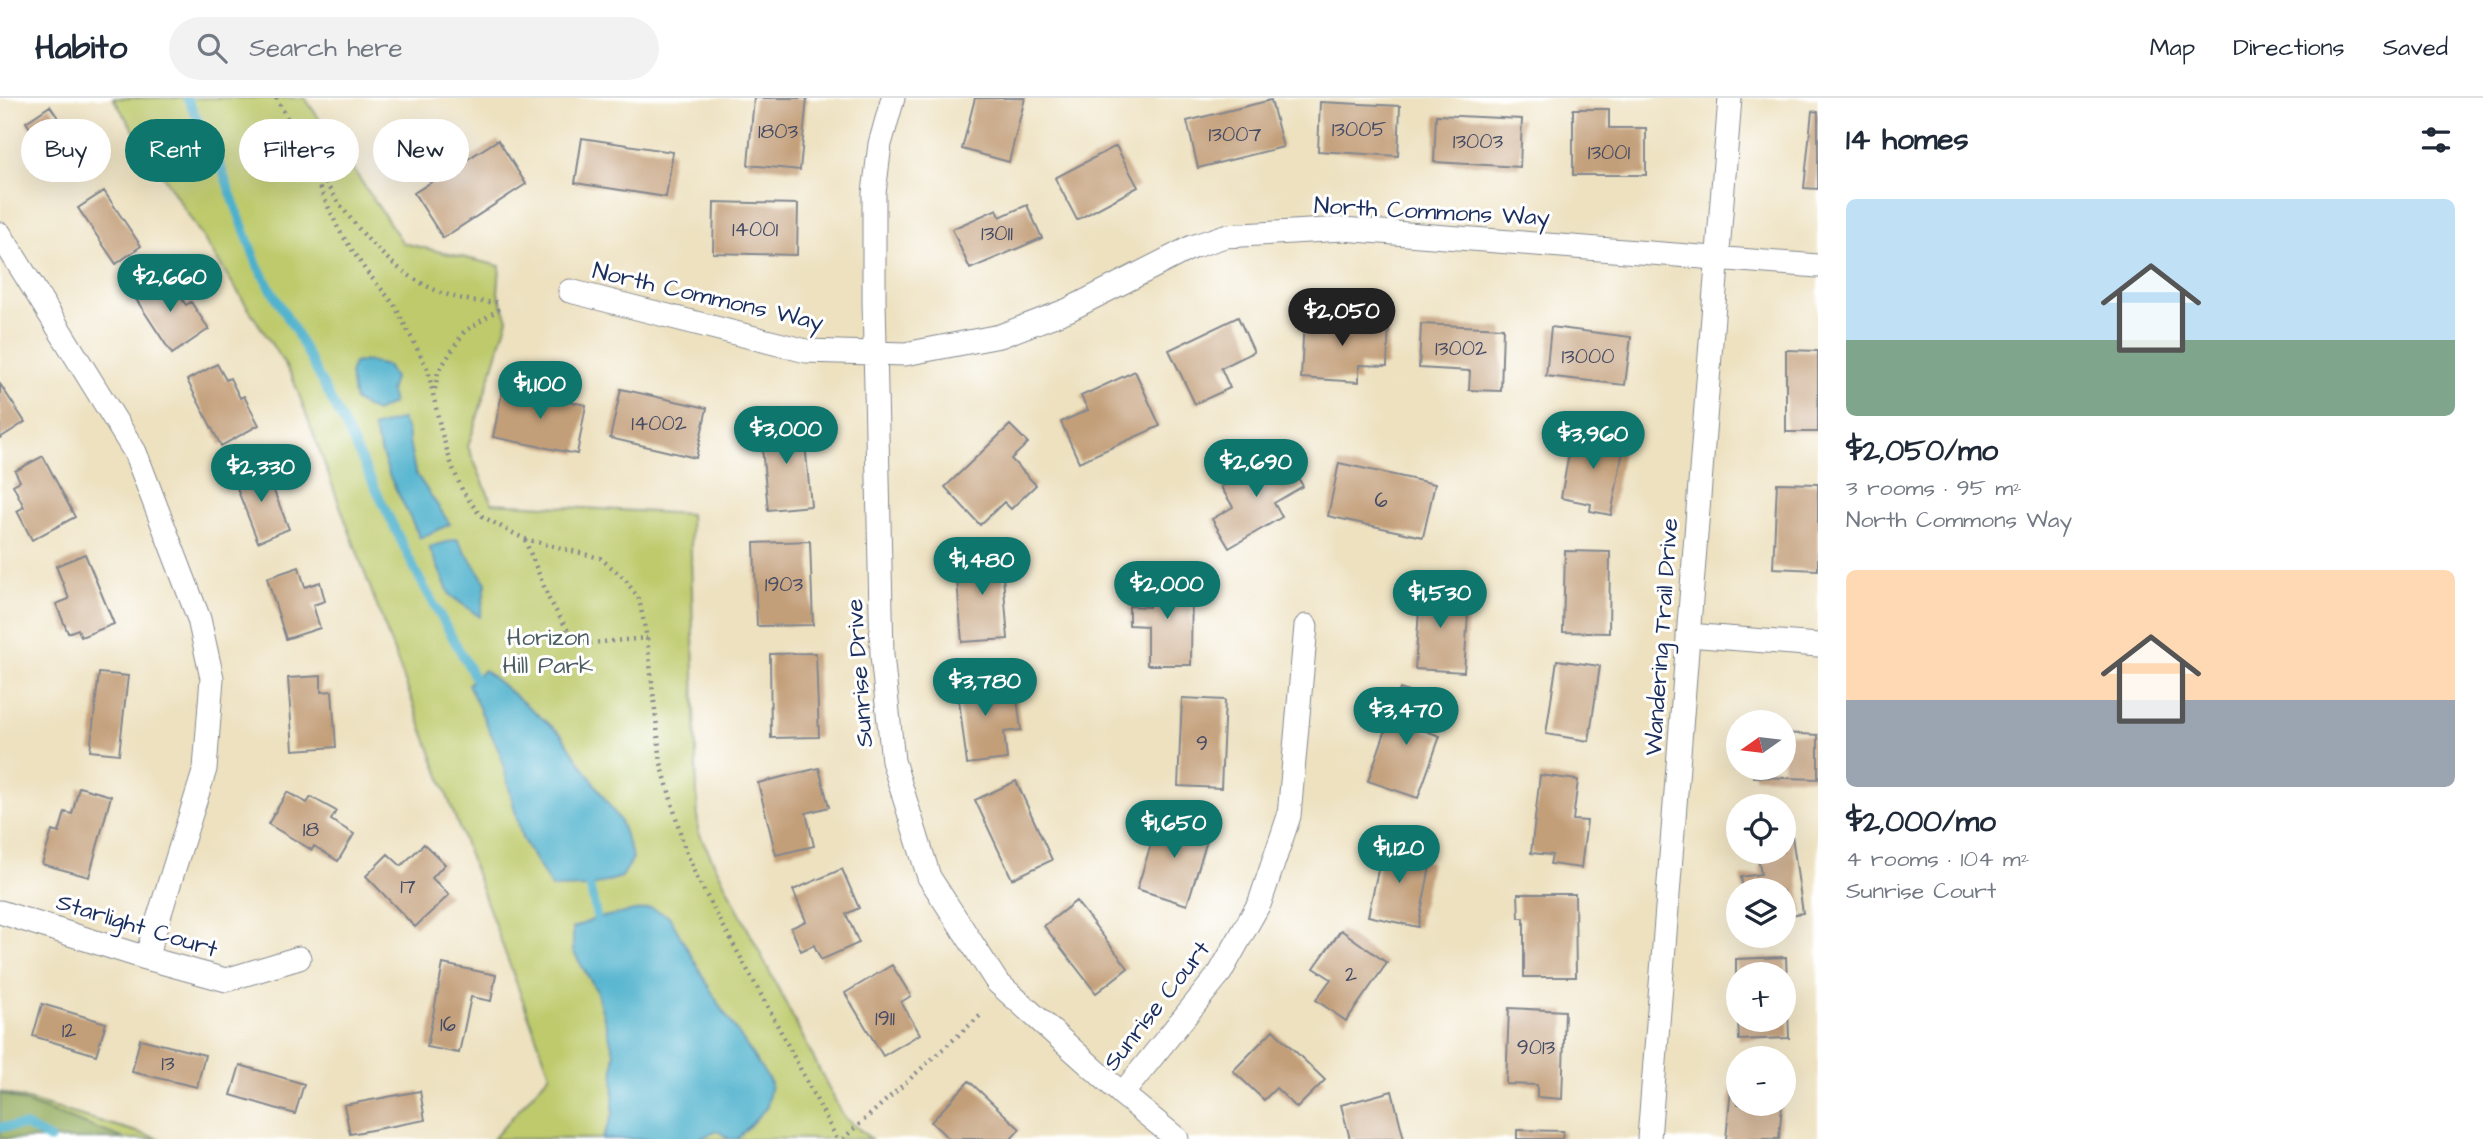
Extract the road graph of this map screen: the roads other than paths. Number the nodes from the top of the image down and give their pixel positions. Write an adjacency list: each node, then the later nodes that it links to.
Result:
1 (893, 98): 7 (street, Sunrise Drive)
2 (1730, 98): 4 (street, Wandering Trail Drive)
3 (0, 234): 12 (street)
4 (1718, 258): 5 (street, North Commons Way); 7 (street, North Commons Way); 9 (street, Wandering Trail Drive)
5 (1818, 266)
6 (570, 291): 7 (street, North Commons Way)
7 (874, 354): 14 (street, Sunrise Drive)
8 (1306, 626): 14 (street, Sunrise Court)
9 (1688, 635): 10 (street); 16 (street, Wandering Trail Drive)
10 (1818, 645)
11 (0, 912): 12 (street, Starlight Court)
12 (146, 958): 13 (street, Starlight Court)
13 (299, 958)
14 (1122, 1094): 15 (street, Sunrise Drive)
15 (1177, 1139)
16 (1649, 1139)

